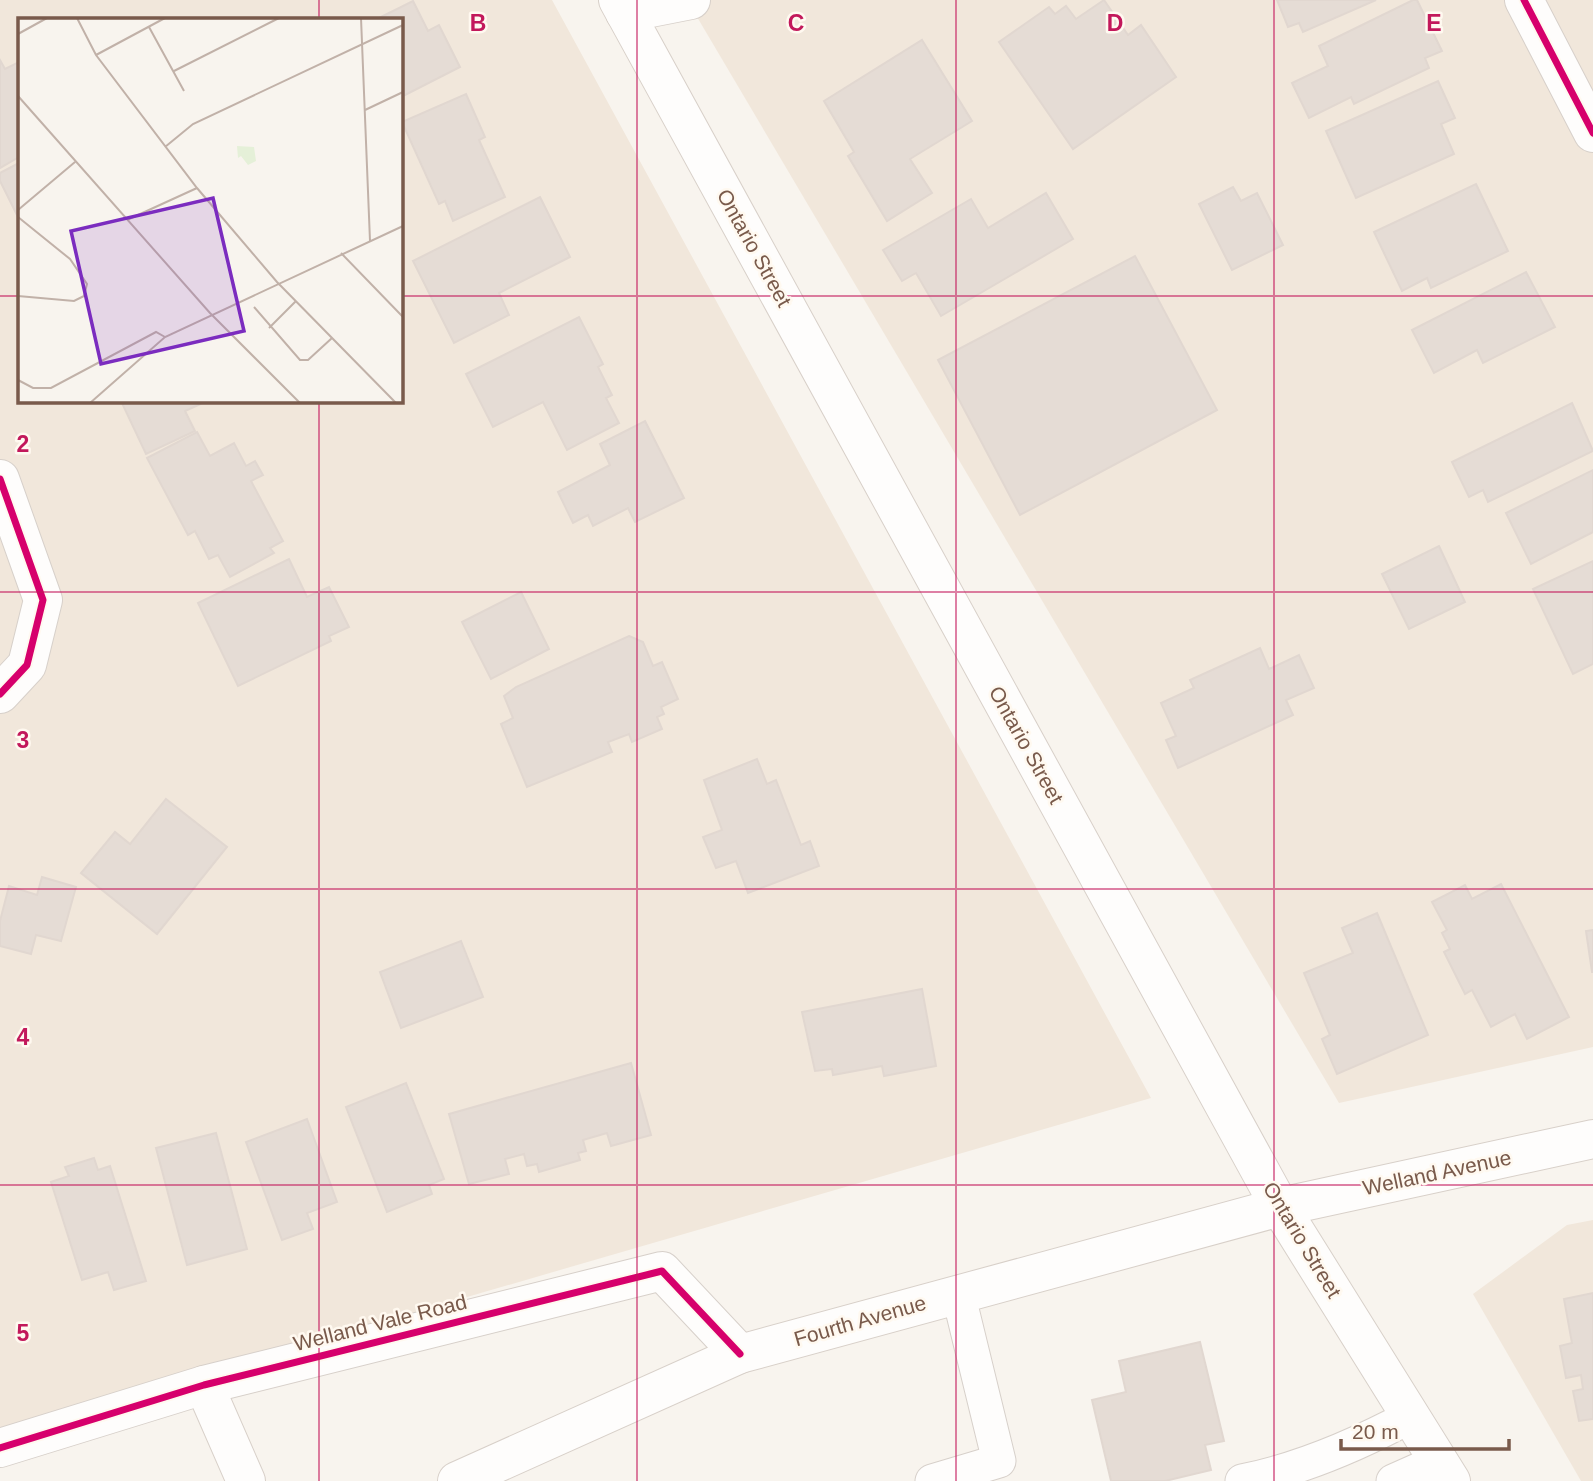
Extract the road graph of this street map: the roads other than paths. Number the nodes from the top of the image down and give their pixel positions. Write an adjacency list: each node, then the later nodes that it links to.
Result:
1 (691, 0): 3 (main road)
2 (1524, 0): 4 (main road)
3 (621, 7): 8 (main road, Ontario Street)
4 (1593, 133)
5 (0, 479): 6 (main road)
6 (0, 694)
7 (1593, 1139): 8 (main road, Welland Avenue)
8 (1280, 1207): 9 (main road, Fourth Avenue); 12 (main road, Ontario Street)
9 (958, 1293): 10 (main road, Fourth Avenue); 14 (lane)
10 (740, 1354): 11 (main road, Welland Vale Road); 17 (main road, Fourth Avenue)
11 (204, 1385): 13 (main road, Welland Vale Road); 16 (main road)
12 (1411, 1416): 15 (main road, Ontario Street); 19 (lane)
13 (0, 1448)
14 (1005, 1471): 18 (lane)
15 (1445, 1471): 20 (lane)
16 (246, 1481)
17 (457, 1481)
18 (932, 1481)
19 (1242, 1481)
20 (1393, 1481)

